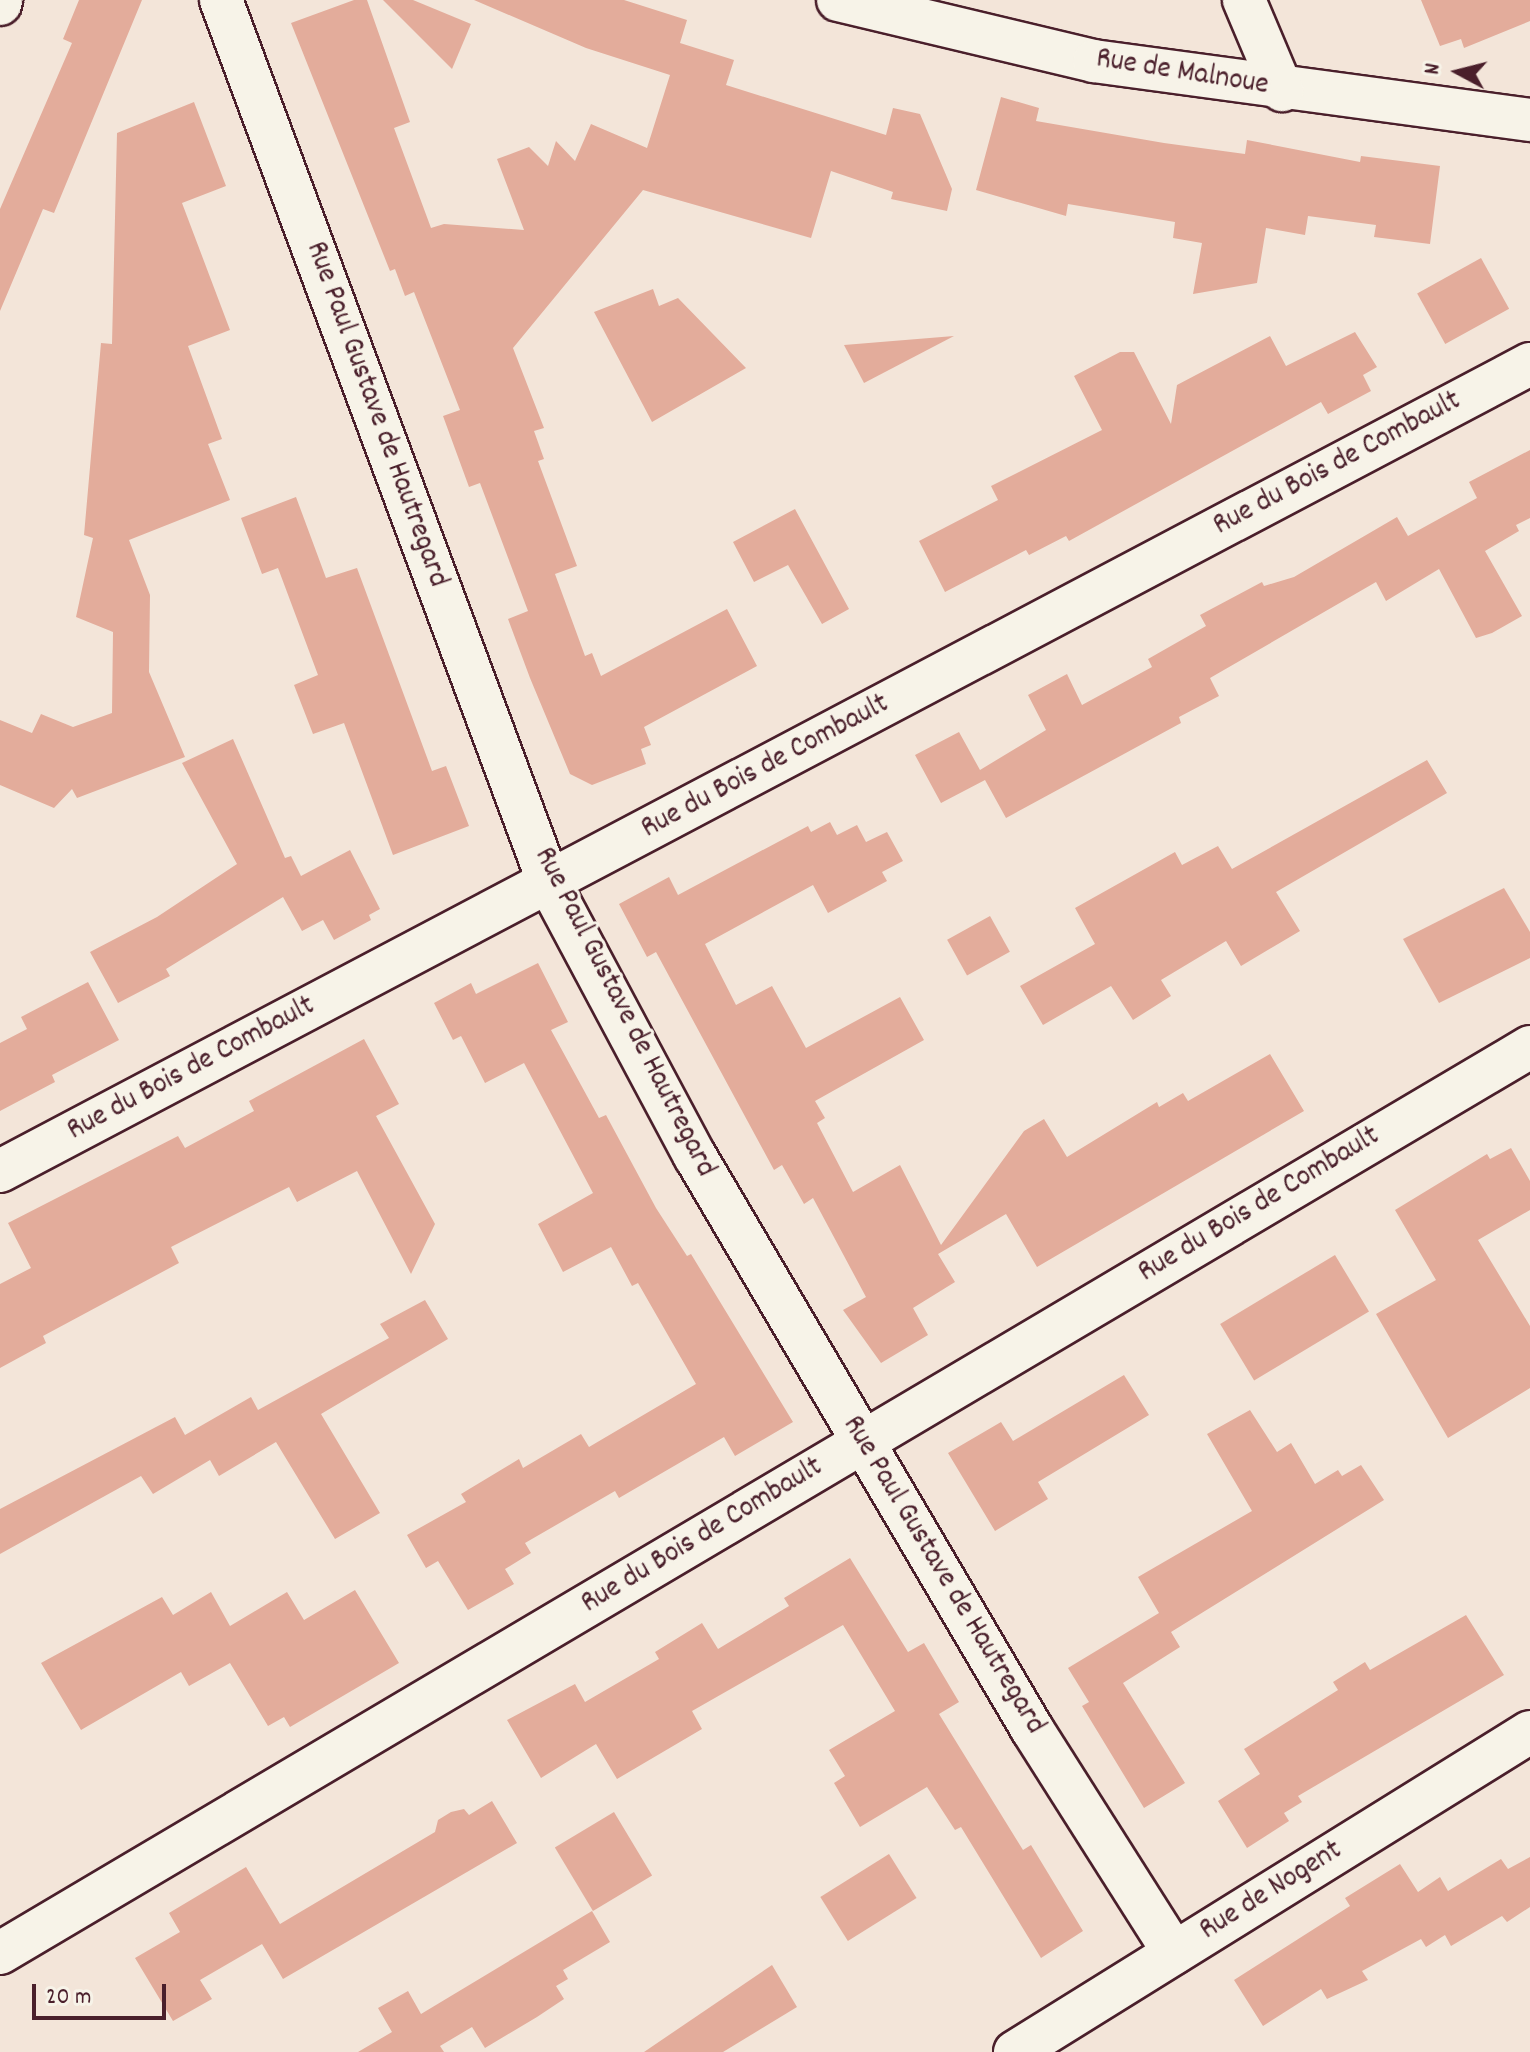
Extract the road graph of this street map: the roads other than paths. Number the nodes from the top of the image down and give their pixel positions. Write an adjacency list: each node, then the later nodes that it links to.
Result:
1 (221, 0): 7 (street, Rue Paul Gustave de Hautregard)
2 (838, 0): 4 (street, Rue de Malnoue)
3 (1244, 0): 4 (street)
4 (1282, 90): 5 (street, Rue de Malnoue)
5 (1530, 120)
6 (1530, 364): 7 (street, Rue du Bois de Combault)
7 (549, 883): 9 (street, Rue du Bois de Combault); 10 (street, Rue Paul Gustave de Hautregard)
8 (1530, 1047): 10 (street, Rue du Bois de Combault)
9 (0, 1171)
10 (863, 1441): 12 (street, Rue du Bois de Combault); 13 (street, Rue Paul Gustave de Hautregard)
11 (1530, 1732): 13 (street, Rue de Nogent)
12 (0, 1953)
13 (1174, 1953): 14 (street, Rue de Nogent)
14 (1015, 2052)

